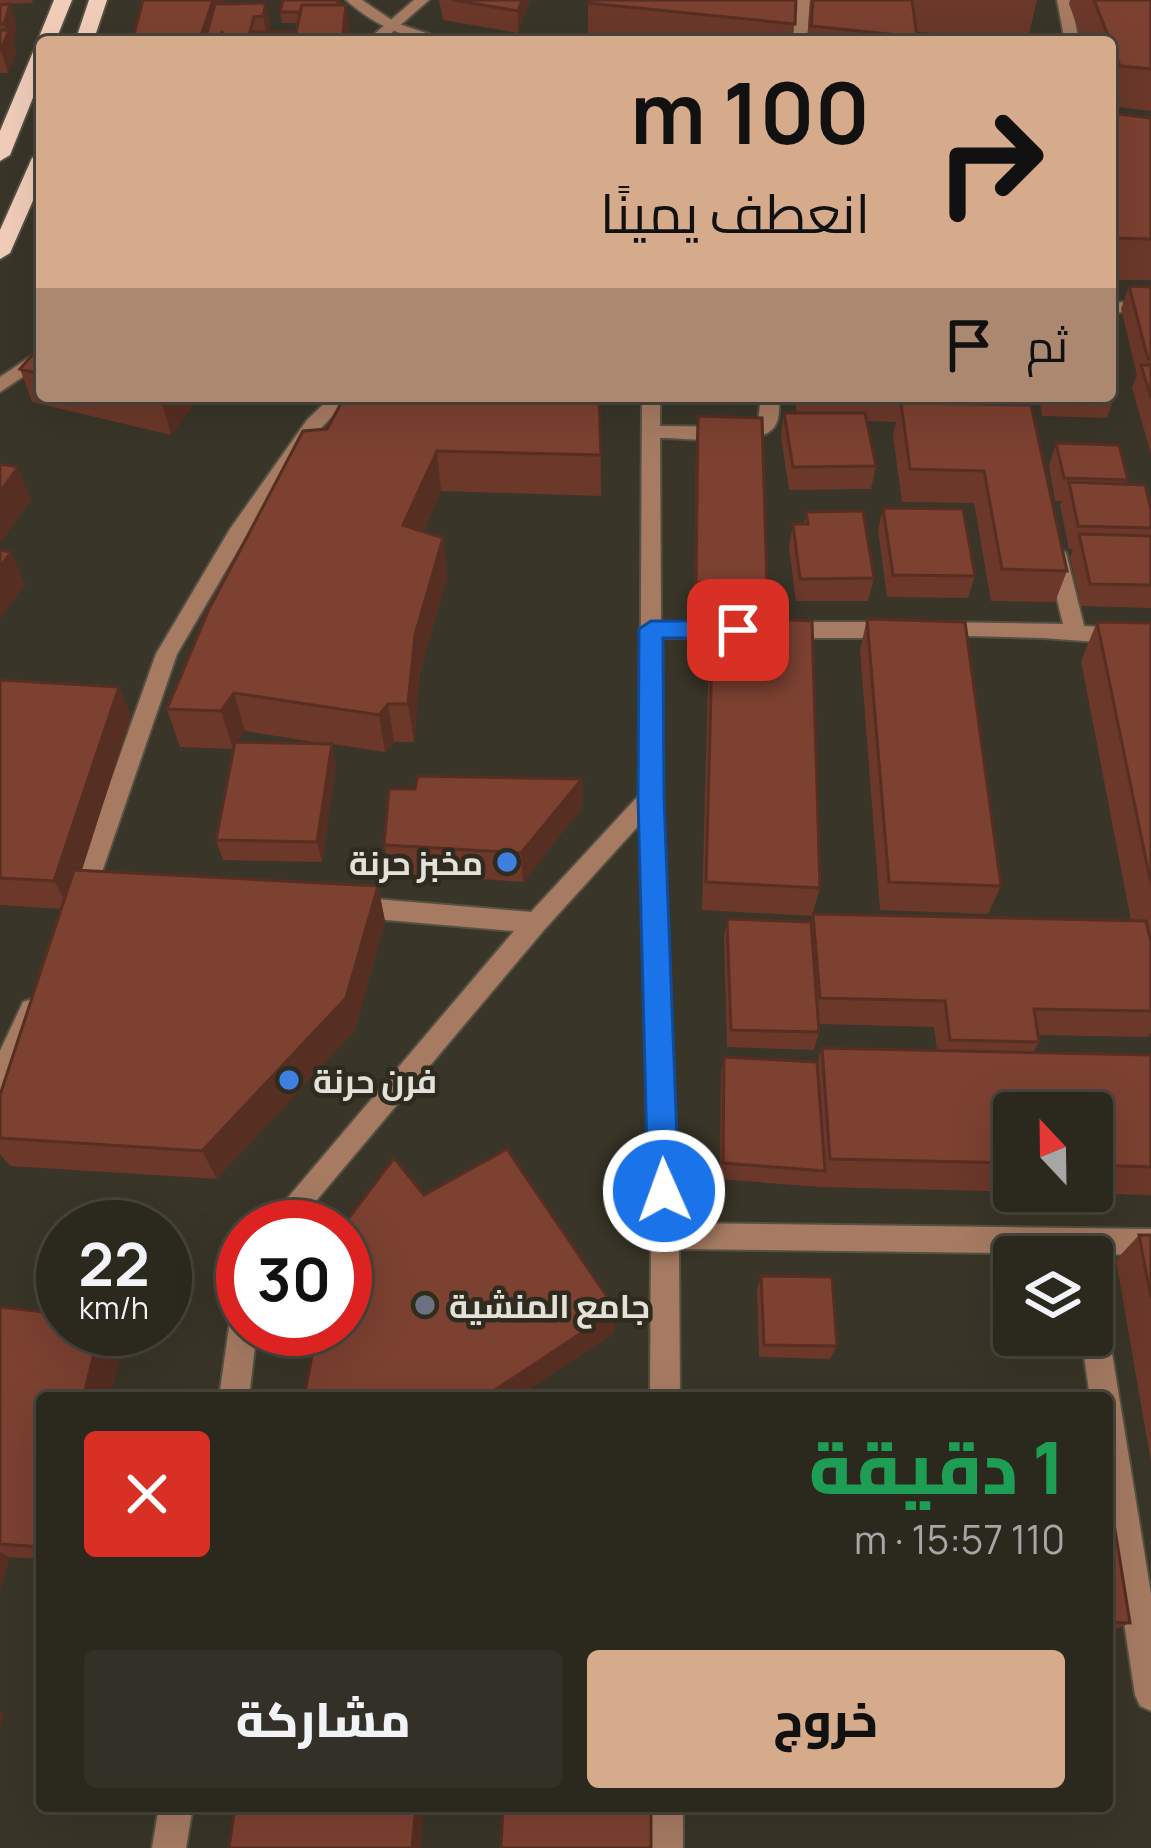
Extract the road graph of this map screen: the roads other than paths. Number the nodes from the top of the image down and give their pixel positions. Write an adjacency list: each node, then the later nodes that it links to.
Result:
1 (62, 0): 8 (main road)
2 (98, 0): 9 (main road)
3 (353, 0): 7 (street)
4 (422, 0): 7 (street)
5 (803, 0): 12 (street)
6 (1064, 0): 13 (street)
7 (391, 26): 10 (street); 11 (street)
8 (48, 36)
9 (86, 36)
10 (379, 36)
11 (425, 36)
12 (800, 36)
13 (1071, 36)
14 (36, 67): 15 (main road)
15 (0, 155)
16 (36, 172): 17 (main road)
17 (0, 253)
18 (1116, 307): 19 (street)
19 (1151, 308)
20 (36, 359): 21 (street)
21 (0, 386)
22 (337, 402): 33 (street)
23 (652, 402): 25 (street)
24 (769, 402): 25 (street)
25 (651, 432): 27 (street)
26 (1049, 525): 28 (street)
27 (651, 629): 28 (street); 30 (street)
28 (1076, 633): 29 (street)
29 (1151, 638)
30 (651, 797): 32 (street); 37 (street)
31 (323, 904): 32 (street)
32 (536, 923): 36 (street)
33 (68, 927)
34 (40, 993): 35 (street)
35 (0, 1078)
36 (300, 1200)
37 (665, 1236): 39 (street); 44 (street)
38 (1151, 1242): 40 (street)
39 (993, 1246)
40 (1113, 1246)
41 (239, 1356): 43 (street)
42 (1098, 1356): 45 (street)
43 (235, 1392)
44 (665, 1392)
45 (1104, 1392)
46 (1113, 1446): 47 (street)
47 (1147, 1637): 48 (street)
48 (1151, 1695)
49 (175, 1812): 51 (street)
50 (666, 1812): 52 (street)
51 (170, 1848)
52 (666, 1848)

